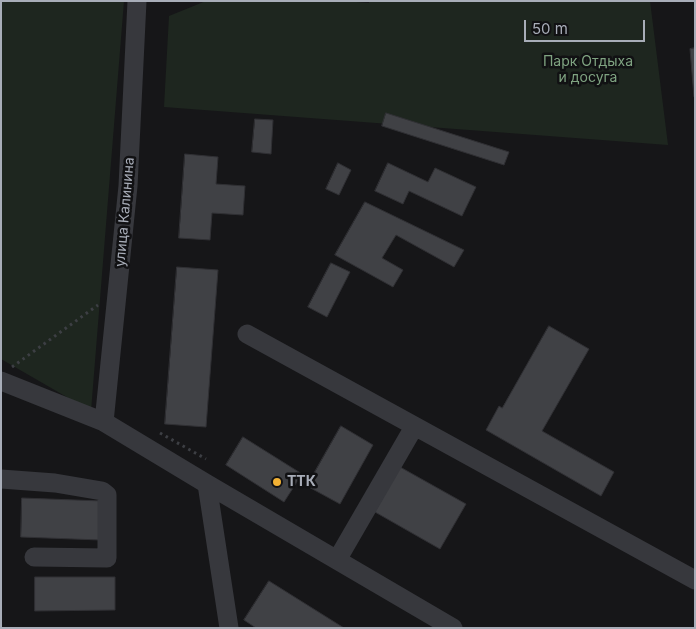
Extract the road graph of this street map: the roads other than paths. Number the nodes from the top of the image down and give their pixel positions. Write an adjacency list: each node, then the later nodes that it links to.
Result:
1 (137, 1): 4 (street, улица Калинина)
2 (247, 334): 5 (street)
3 (5, 375): 4 (street)
4 (104, 422): 7 (street)
5 (414, 426): 9 (street); 10 (street)
6 (1, 479): 8 (street)
7 (206, 484): 9 (street); 11 (street)
8 (34, 557)
9 (337, 560): 12 (street)
10 (695, 580)
11 (229, 628)
12 (453, 628)

